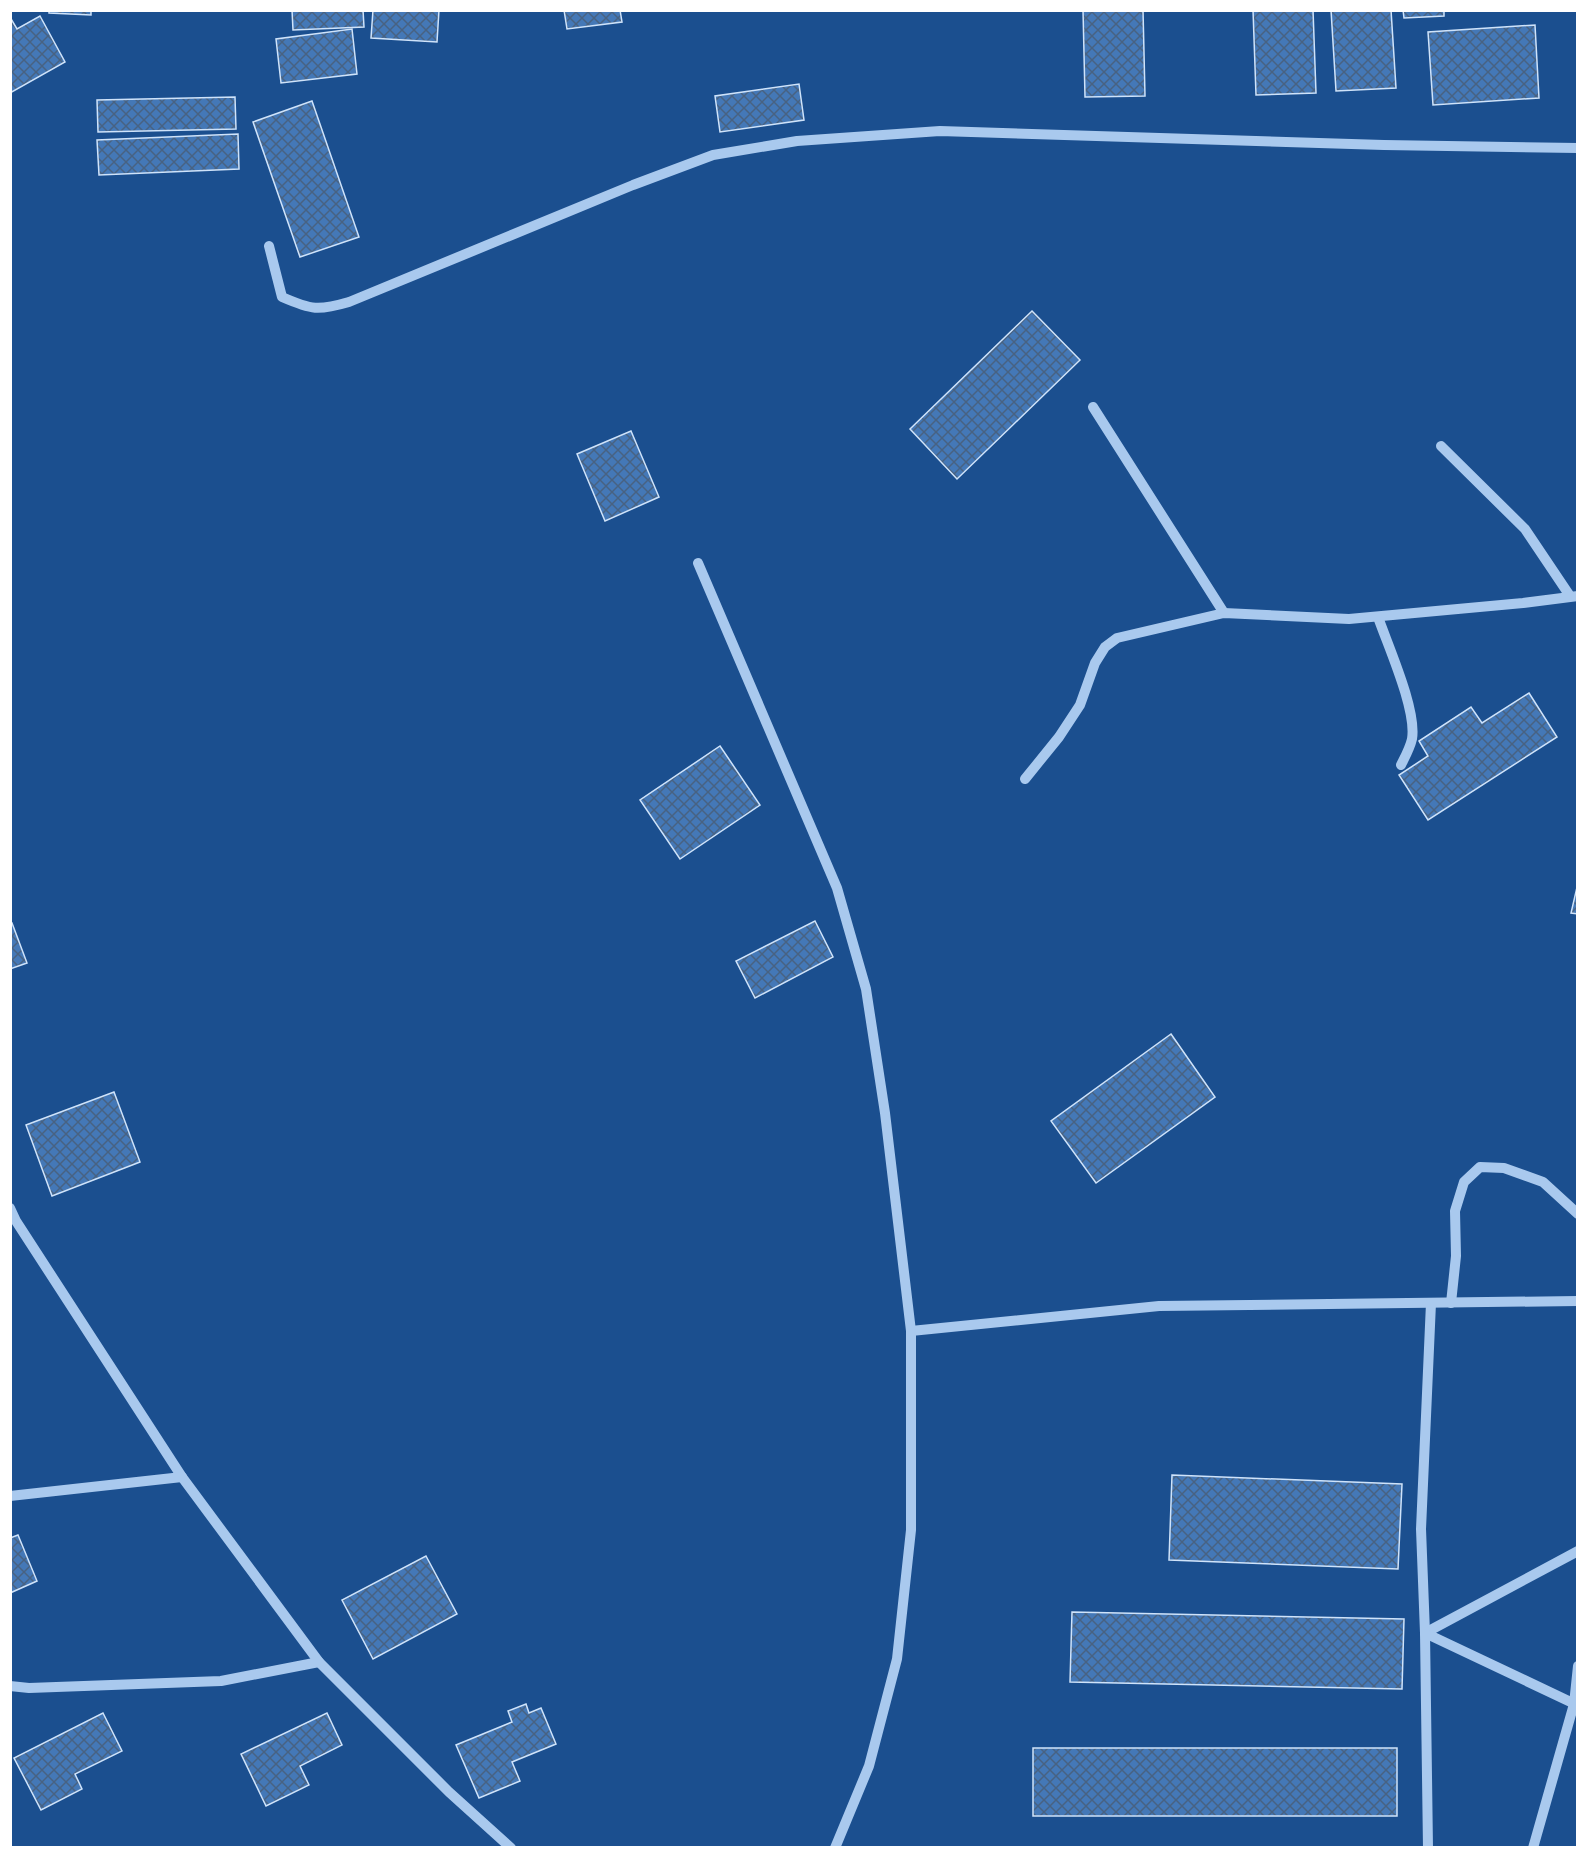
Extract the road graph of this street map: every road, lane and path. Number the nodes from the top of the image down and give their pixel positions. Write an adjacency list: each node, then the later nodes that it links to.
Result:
1 (1578, 148): 2 (street)
2 (269, 246)
3 (1093, 407): 7 (street)
4 (1441, 446): 6 (street)
5 (698, 563): 16 (street)
6 (1574, 596): 8 (street)
7 (1224, 613): 8 (street); 10 (street)
8 (1378, 617): 9 (street)
9 (1401, 765)
10 (1025, 779)
11 (10, 1208): 17 (street)
12 (1578, 1214): 15 (street)
13 (1578, 1301): 15 (street)
14 (1431, 1303): 15 (street); 16 (street); 20 (street)
15 (1450, 1303)
16 (911, 1331): 26 (street)
17 (182, 1478): 18 (street); 21 (street)
18 (10, 1496)
19 (1578, 1551): 20 (street)
20 (1425, 1633): 24 (street); 27 (street)
21 (319, 1662): 23 (street); 25 (street)
22 (1578, 1666): 24 (street)
23 (10, 1686)
24 (1576, 1704): 28 (street)
25 (512, 1848)
26 (836, 1848)
27 (1428, 1848)
28 (1533, 1848)

